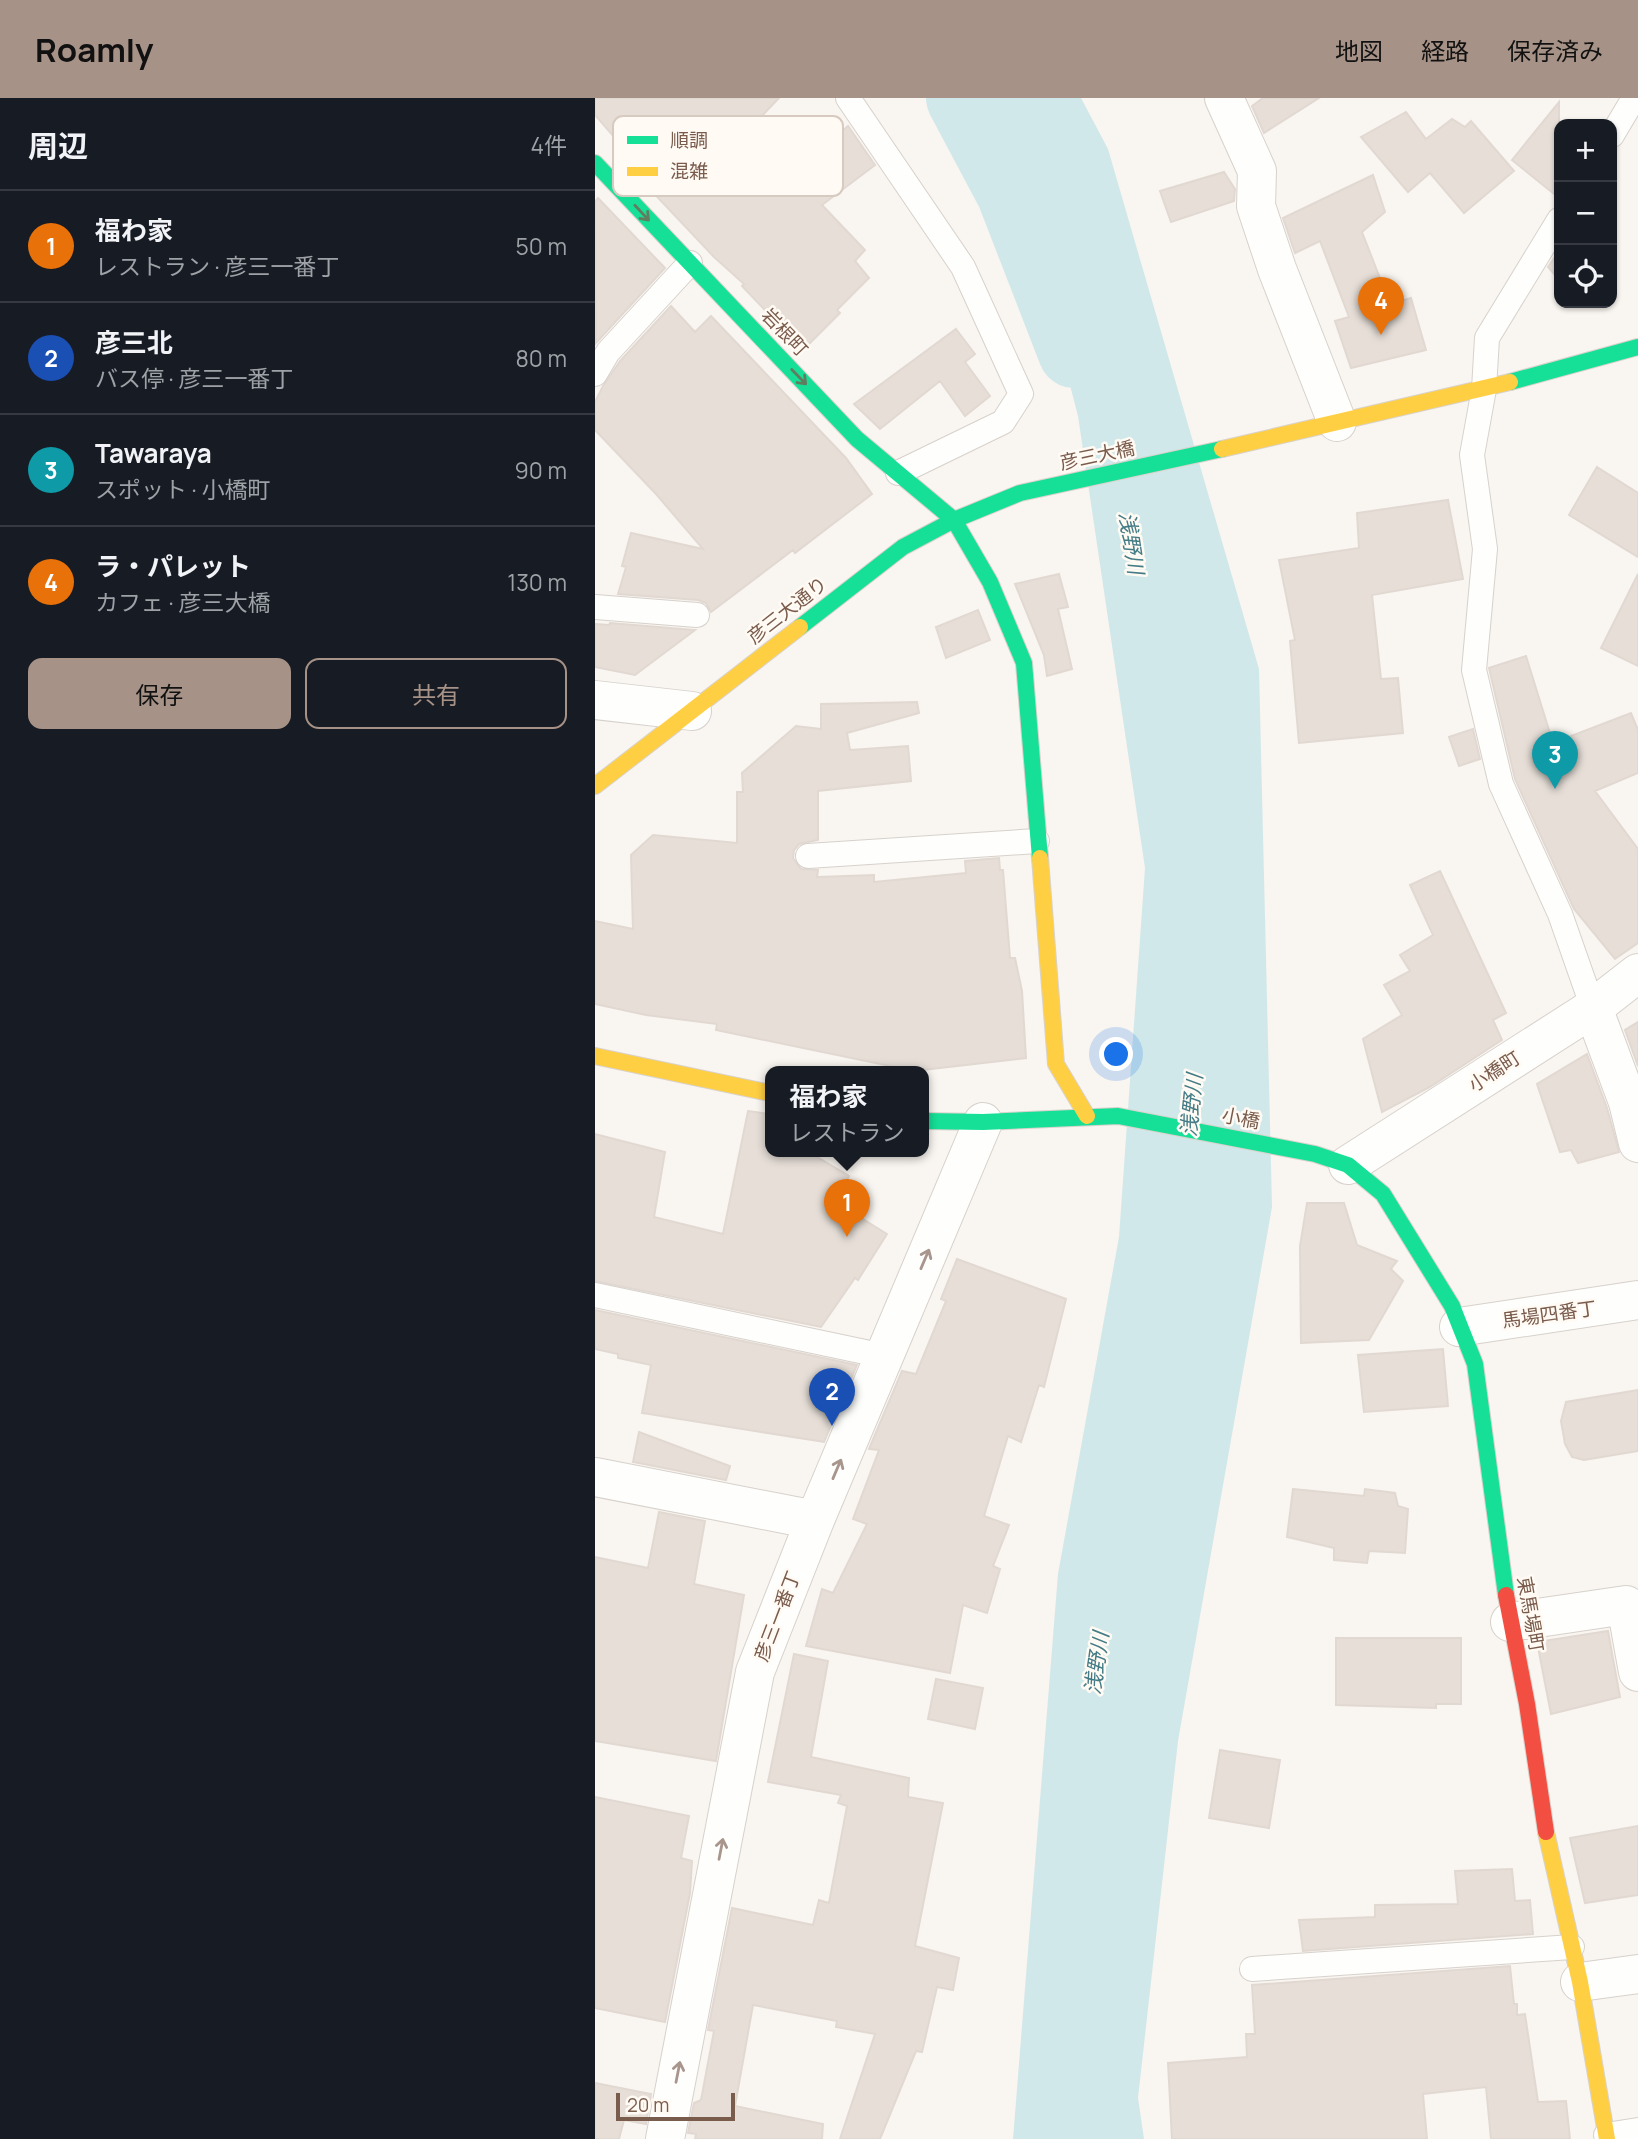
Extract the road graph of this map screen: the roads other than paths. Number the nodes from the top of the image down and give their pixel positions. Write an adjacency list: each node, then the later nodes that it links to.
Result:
1 (848, 98): 14 (lane)
2 (1224, 98): 13 (street)
3 (1634, 98): 4 (lane)
4 (1617, 127)
5 (595, 163): 6 (street, 岩根町, one-way to 6)
6 (613, 182)
7 (626, 196): 9 (street, 岩根町, one-way to 9)
8 (1554, 228): 12 (lane)
9 (690, 263): 11 (lane); 14 (street, 岩根町, one-way to 14)
10 (1638, 347): 12 (street, 彦三大橋)
11 (595, 374)
12 (1484, 388): 13 (street, 彦三大橋); 25 (lane)
13 (1337, 422): 15 (street, 彦三大橋)
14 (898, 473): 16 (street, 岩根町)
15 (1020, 493): 16 (street, 彦三大通り)
16 (954, 520): 20 (street, 彦三大通り); 22 (street, 岩根町)
17 (595, 607): 18 (lane)
18 (697, 615)
19 (595, 700): 20 (street)
20 (692, 711): 21 (street, 彦三大通り)
21 (595, 786)
22 (1037, 841): 23 (lane); 28 (street, 岩根町)
23 (808, 856)
24 (1638, 973): 25 (street, 小橋町)
25 (1593, 1007): 31 (street); 32 (street, 小橋町)
26 (595, 1056): 27 (street)
27 (765, 1092)
28 (1087, 1116): 30 (street, 小橋); 32 (street, 小橋)
29 (929, 1121): 30 (street, 小橋)
30 (983, 1122): 36 (street, 彦三一番丁, one-way to 30)
31 (1638, 1143)
32 (1331, 1159): 35 (street, 東馬場町)
33 (595, 1295): 36 (lane)
34 (1638, 1300): 35 (street, 馬場四番丁)
35 (1459, 1327): 39 (street, 東馬場町)
36 (884, 1356): 38 (street, 彦三一番丁, one-way to 36)
37 (595, 1477): 38 (street)
38 (815, 1520): 46 (street, 彦三一番丁, one-way to 38)
39 (1510, 1622): 40 (street); 41 (street, 東馬場町)
40 (1638, 1672)
41 (1576, 1964): 42 (lane); 43 (street); 45 (street, 東馬場町)
42 (1252, 1969)
43 (1638, 1974)
44 (1638, 2130): 45 (lane)
45 (1607, 2137)
46 (665, 2139)

